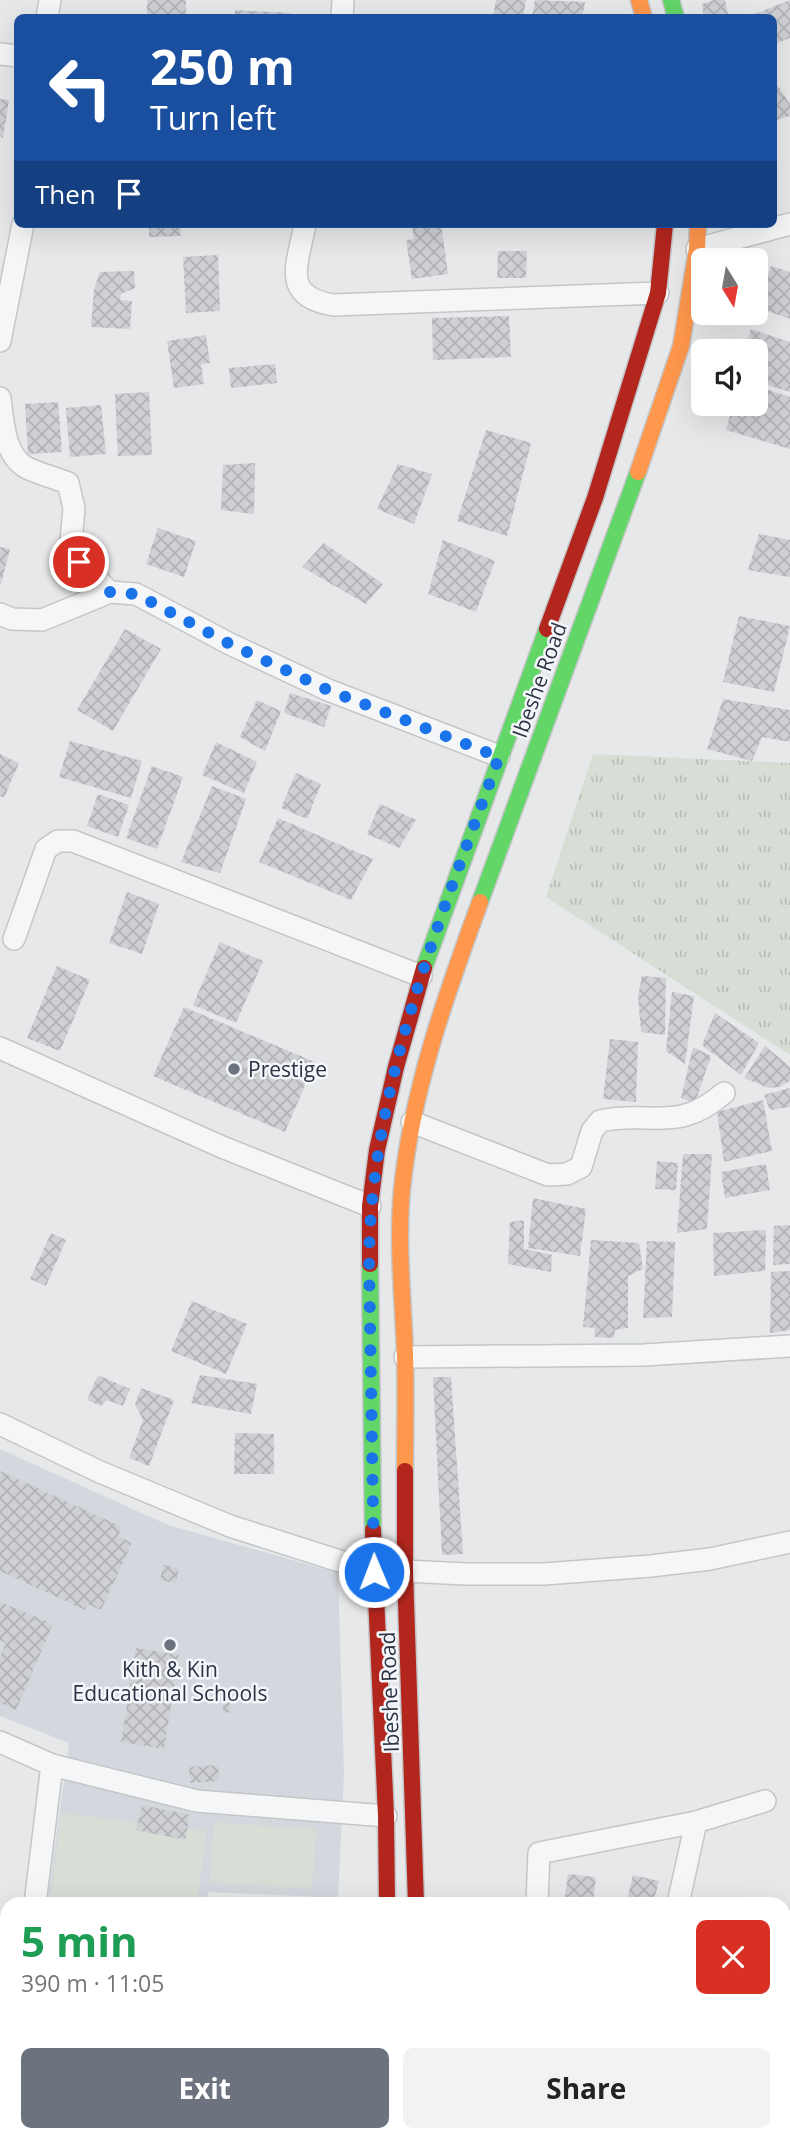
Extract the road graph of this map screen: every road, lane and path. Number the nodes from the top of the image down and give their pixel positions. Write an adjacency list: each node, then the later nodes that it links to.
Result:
1 (22, 228): 10 (street)
2 (304, 228): 9 (street)
3 (665, 228): 9 (main road, Ibeshe Road)
4 (698, 228): 6 (main road, Ibeshe Road)
5 (775, 228): 7 (street)
6 (697, 248)
7 (701, 248)
8 (691, 285): 19 (main road, Ibeshe Road)
9 (658, 293): 14 (main road, Ibeshe Road)
10 (0, 341)
11 (0, 398): 12 (street)
12 (110, 592): 13 (street); 14 (street)
13 (0, 614)
14 (499, 757): 16 (main road, Ibeshe Road)
15 (14, 939): 16 (street)
16 (421, 976): 20 (main road, Ibeshe Road)
17 (0, 1048): 20 (street)
18 (724, 1093): 19 (street)
19 (412, 1122): 22 (main road, Ibeshe Road)
20 (370, 1206): 26 (main road, Ibeshe Road)
21 (790, 1346): 22 (street)
22 (405, 1357): 25 (main road, Ibeshe Road)
23 (0, 1424): 26 (street)
24 (790, 1542): 25 (street)
25 (405, 1571): 26 (street); 34 (main road, Ibeshe Road)
26 (374, 1572): 30 (main road, Ibeshe Road)
27 (0, 1742): 28 (street)
28 (52, 1765): 30 (street); 32 (street)
29 (765, 1801): 31 (street)
30 (386, 1816): 33 (main road, Ibeshe Road)
31 (696, 1822): 35 (street); 36 (street)
32 (35, 1897)
33 (387, 1897)
34 (416, 1897)
35 (537, 1897)
36 (680, 1897)

